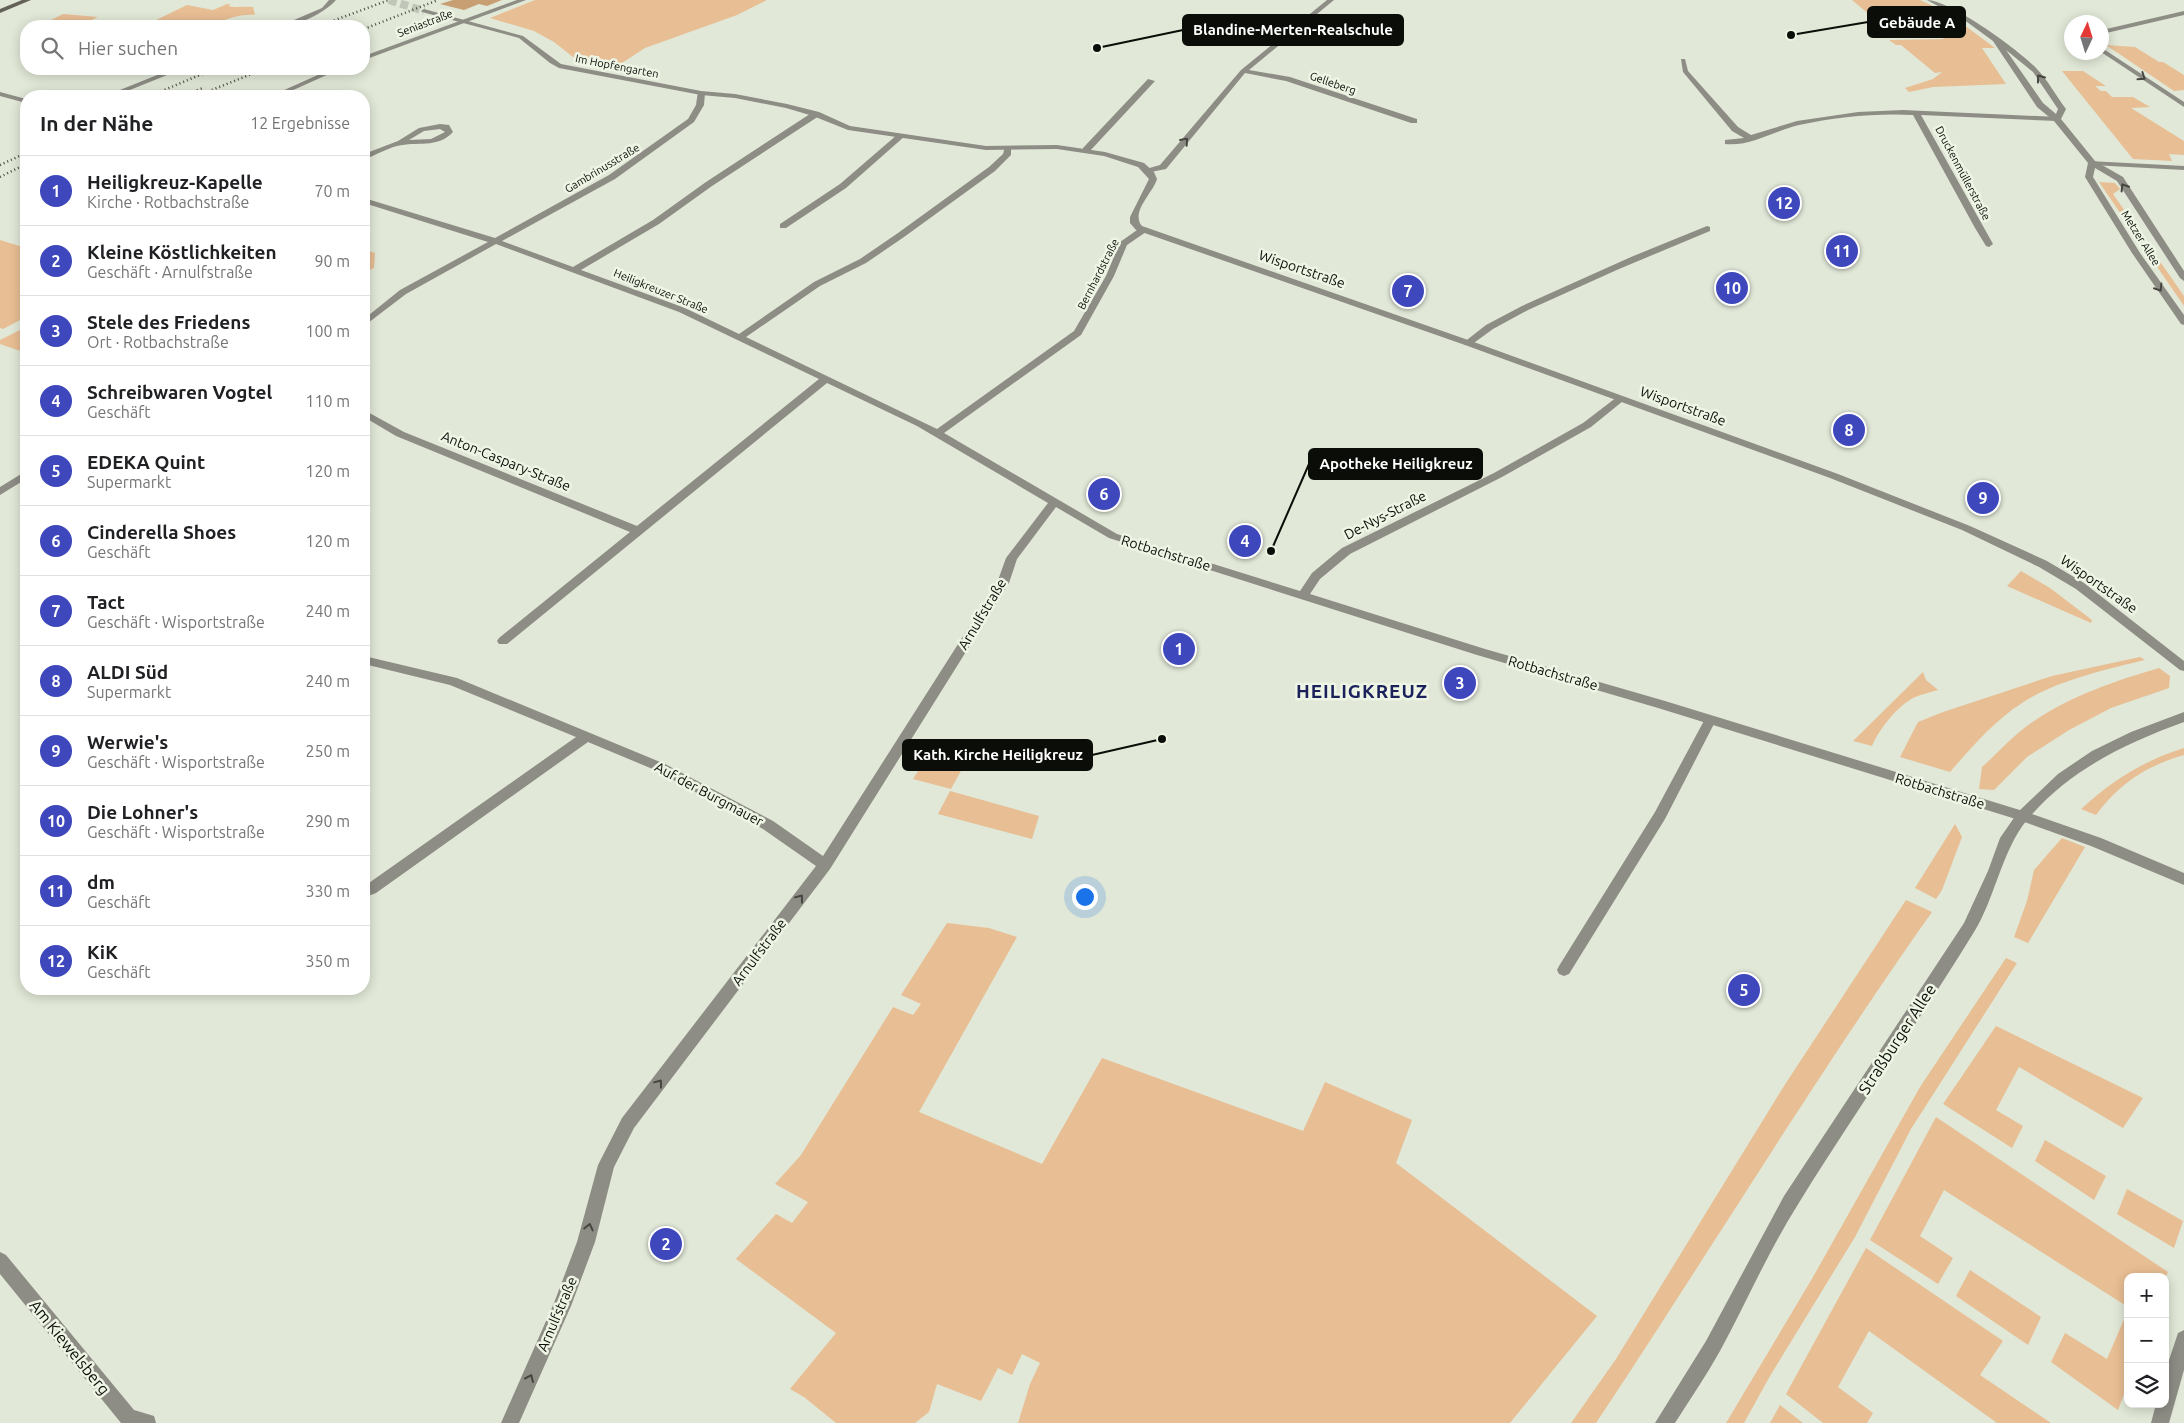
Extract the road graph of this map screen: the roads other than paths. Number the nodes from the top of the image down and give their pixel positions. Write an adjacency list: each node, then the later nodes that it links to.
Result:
1 (28, 0): 6 (main road)
2 (333, 0): 9 (street)
3 (523, 0): 10 (street, Seniastraße)
4 (1331, 0): 16 (street)
5 (1930, 0): 12 (street, Metzer Allee)
6 (0, 11)
7 (424, 11): 10 (street, Im Hopfengarten)
8 (2184, 13): 11 (street)
9 (298, 20)
10 (463, 21): 14 (street, Seniastraße); 22 (street, Im Hopfengarten)
11 (2109, 30)
12 (1995, 39): 28 (street, Metzer Allee); 28 (street, Metzer Allee, one-way to 12)
13 (2109, 55): 25 (street, one-way to 25)
14 (370, 56)
15 (1683, 60): 31 (street)
16 (1243, 71): 29 (street, Gelleberg); 39 (street, one-way to 16)
17 (163, 75): 20 (street)
18 (322, 75): 21 (street)
19 (1151, 81): 35 (street)
20 (124, 90)
21 (289, 90)
22 (701, 93): 27 (street, Im Hopfengarten); 44 (street, Gambrinusstraße)
23 (0, 94): 24 (street)
24 (20, 99)
25 (2184, 104)
26 (1916, 113): 28 (street, Druckenmüllerstraße); 31 (street, Druckenmüllerstraße); 45 (street, Druckenmüllerstraße)
27 (816, 114): 30 (street, Im Hopfengarten); 46 (street)
28 (2057, 119): 37 (street, Metzer Allee)
29 (1414, 122)
30 (902, 136): 34 (street, Im Hopfengarten); 41 (street)
31 (1750, 138): 32 (street, Druckenmüllerstraße)
32 (1728, 142)
33 (400, 143): 33 (street); 36 (street)
34 (1008, 148): 35 (street, Im Hopfengarten); 50 (street)
35 (1086, 150): 39 (street, Im Hopfengarten)
36 (370, 155)
37 (2092, 163): 38 (street); 47 (street, Metzer Allee, one-way to 37); 49 (street, Metzer Allee, one-way to 49)
38 (2184, 168)
39 (1149, 171): 43 (street)
40 (370, 202): 44 (street, Heiligkreuzer Straße)
41 (784, 226)
42 (1707, 229): 51 (street)
43 (1143, 230): 51 (street, Wisportstraße); 55 (street, Bernhardstraße)
44 (495, 241): 46 (street, Heiligkreuzer Straße); 48 (street)
45 (1989, 244)
46 (576, 270): 50 (street, Heiligkreuzer Straße)
47 (2184, 278)
48 (370, 318)
49 (2184, 322)
50 (739, 338): 52 (street, Heiligkreuzer Straße)
51 (1468, 343): 53 (street, Wisportstraße)
52 (826, 379): 55 (street, Heiligkreuzer Straße); 59 (street)
53 (1620, 399): 60 (street, De-Nys-Straße); 63 (street, Wisportstraße)
54 (370, 416): 59 (street, Anton-Caspary-Straße)
55 (938, 433): 58 (street, Rotbachstraße)
56 (20, 478): 57 (street)
57 (0, 492)
58 (1054, 502): 60 (street, Rotbachstraße); 68 (street, Arnulfstraße)
59 (638, 531): 61 (street)
60 (1303, 595): 65 (street, Rotbachstraße)
61 (502, 641)
62 (370, 661): 66 (street, Auf der Burgmauer)
63 (2184, 667)
64 (2184, 717): 67 (street, Straßburger Allee)
65 (1710, 720): 67 (street, Rotbachstraße); 71 (street)
66 (586, 738): 68 (street, Auf der Burgmauer); 70 (street)
67 (2023, 816): 69 (street, Rotbachstraße); 79 (street, Straßburger Allee)
68 (825, 865): 78 (street, Arnulfstraße, one-way to 68)
69 (2184, 879)
70 (371, 890)
71 (1564, 970)
72 (0, 1262): 76 (street, Am Kiewelsberg)
73 (2184, 1338): 74 (street)
74 (2169, 1390)
75 (2164, 1408): 80 (street)
76 (124, 1420): 77 (street, Am Kiewelsberg)
77 (147, 1423)
78 (510, 1423)
79 (1664, 1423)
80 (2160, 1423)

